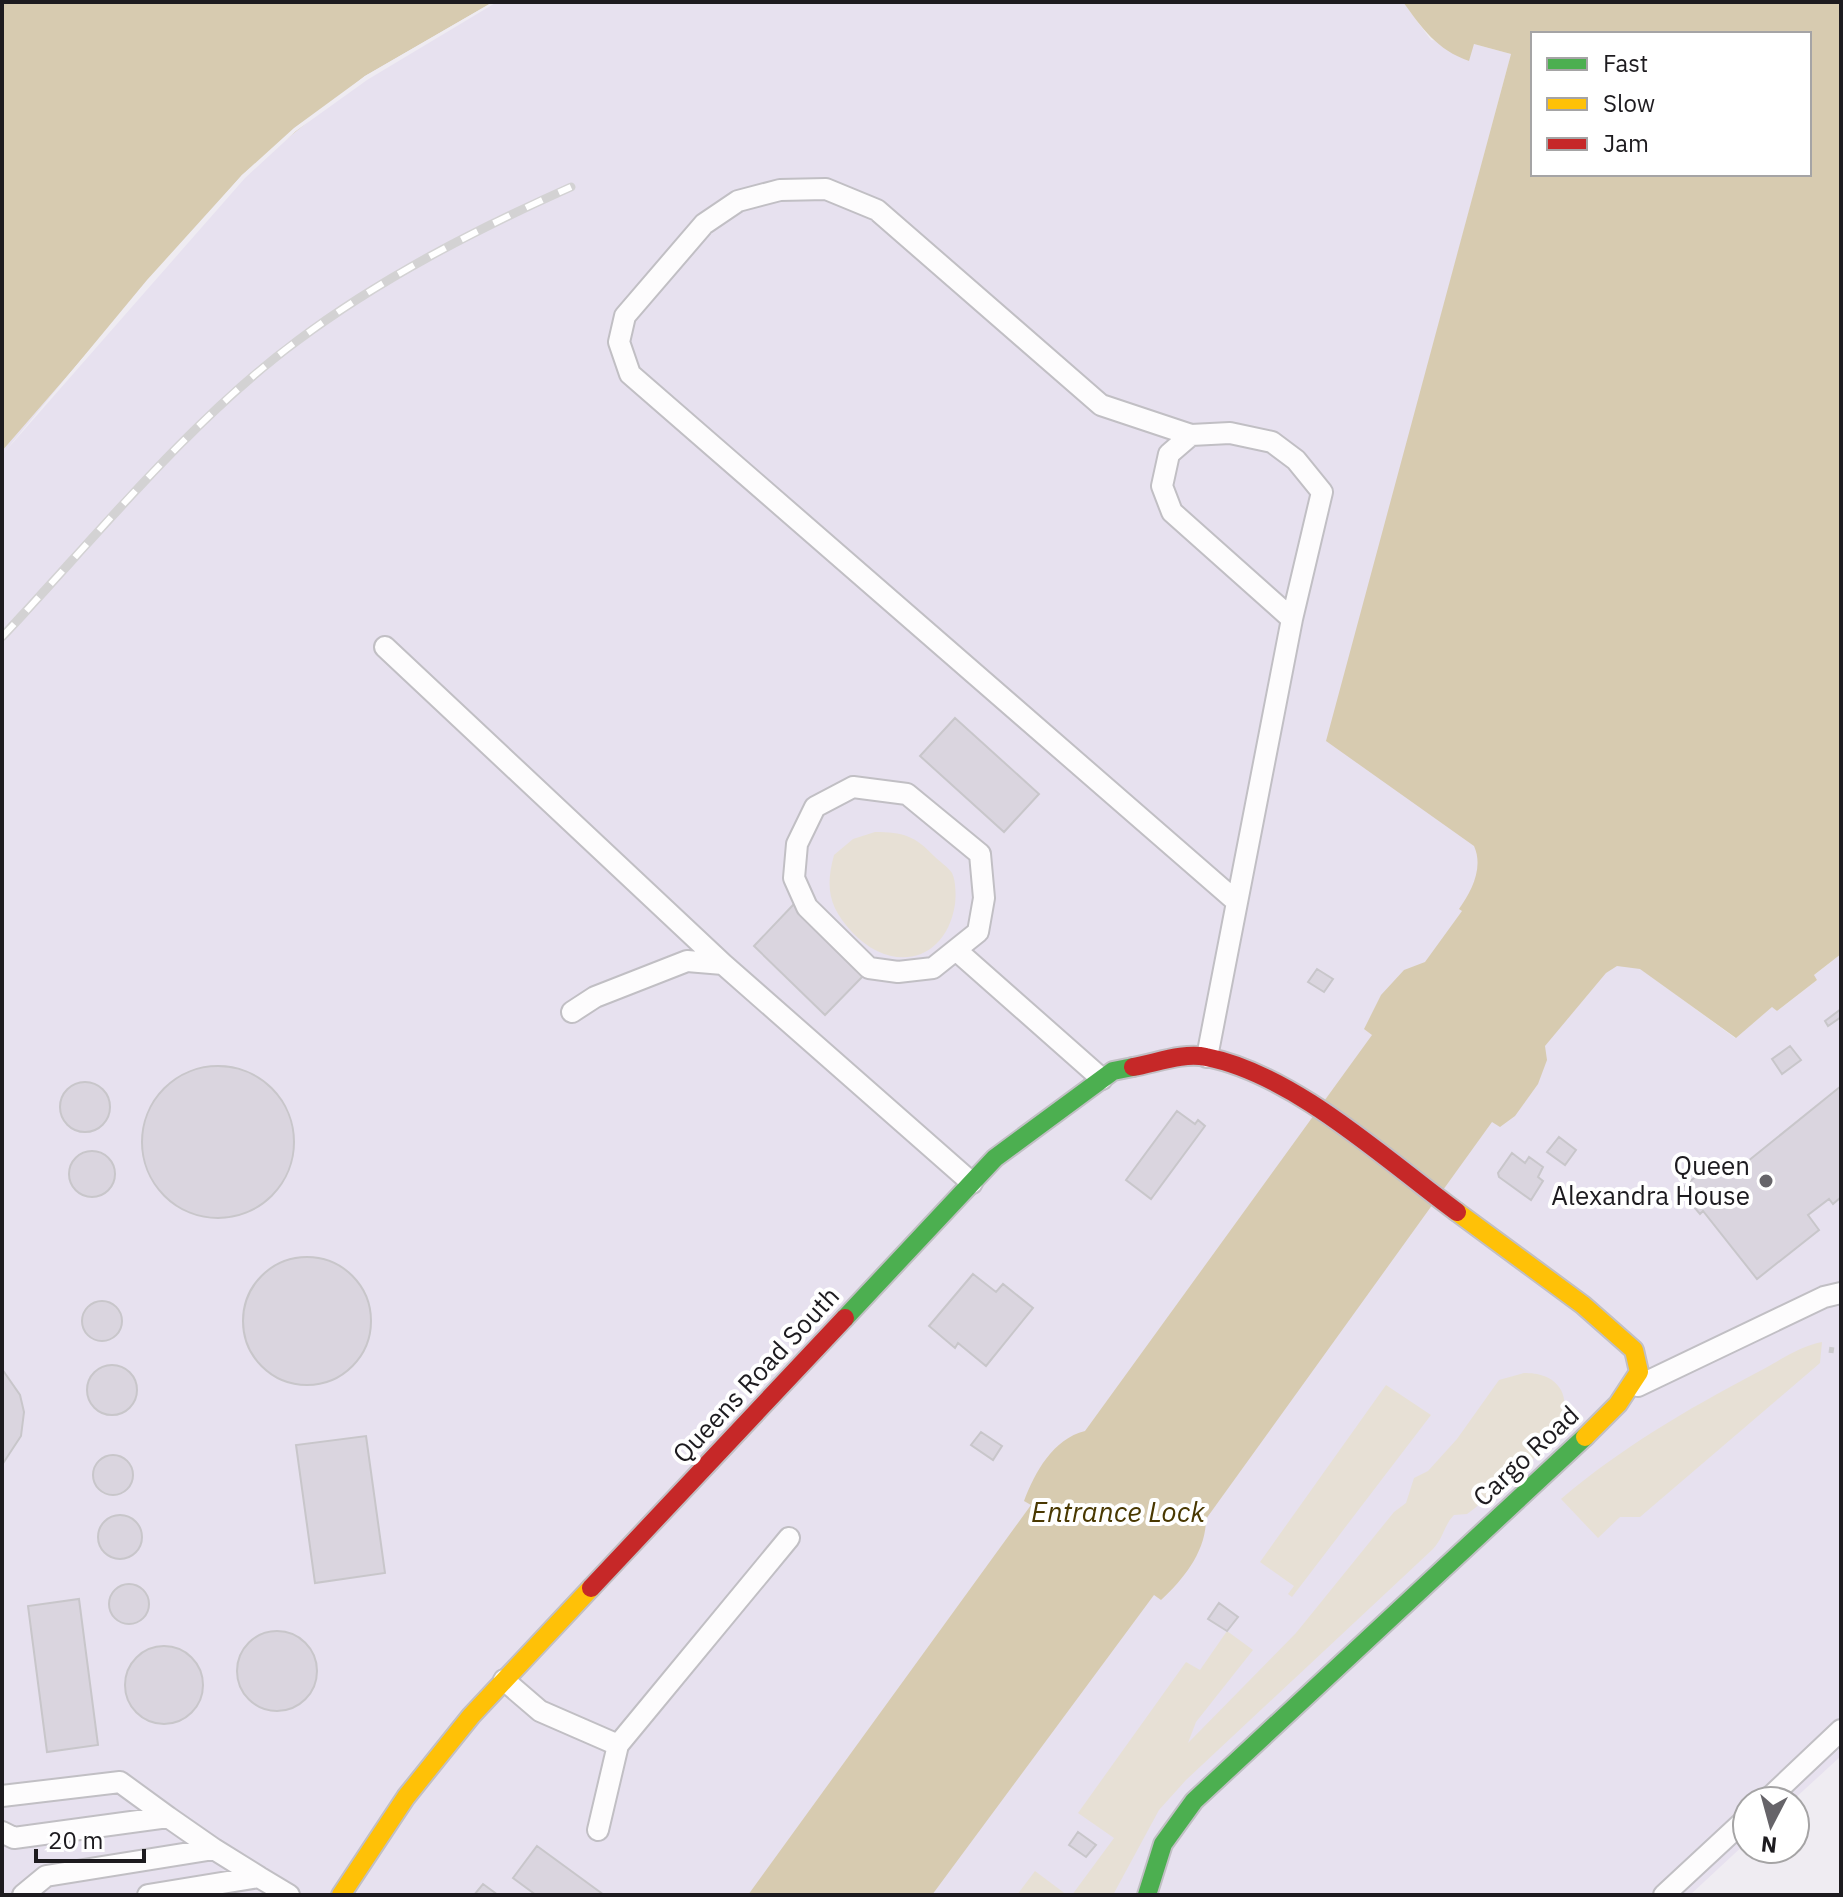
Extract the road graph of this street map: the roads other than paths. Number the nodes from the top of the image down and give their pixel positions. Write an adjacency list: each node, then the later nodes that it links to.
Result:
1 (1191, 435): 2 (lane); 2 (lane); 4 (lane)
2 (1292, 619): 4 (lane)
3 (385, 647): 6 (lane)
4 (1237, 902): 8 (lane)
5 (956, 950): 5 (lane); 9 (lane)
6 (723, 964): 7 (lane); 10 (lane)
7 (572, 1012)
8 (1207, 1057): 9 (street, Queens Road South); 12 (street, Queens Road South)
9 (1102, 1079): 10 (street, Queens Road South)
10 (972, 1183): 14 (street, Queens Road South)
11 (1841, 1293): 12 (lane)
12 (1630, 1389): 29 (street, Cargo Road)
13 (789, 1538): 16 (lane)
14 (504, 1680): 16 (lane); 28 (street, Queens Road South)
15 (1841, 1730): 17 (lane)
16 (618, 1745): 20 (lane)
17 (1783, 1785)
18 (2, 1796): 19 (lane)
19 (168, 1817): 21 (lane); 23 (lane)
20 (598, 1830)
21 (2, 1832)
22 (1731, 1833): 30 (lane)
23 (214, 1849): 24 (lane); 25 (lane)
24 (259, 1877): 26 (lane); 27 (lane)
25 (23, 1895)
26 (148, 1895)
27 (289, 1895)
28 (341, 1895)
29 (1147, 1895)
30 (1664, 1895)

